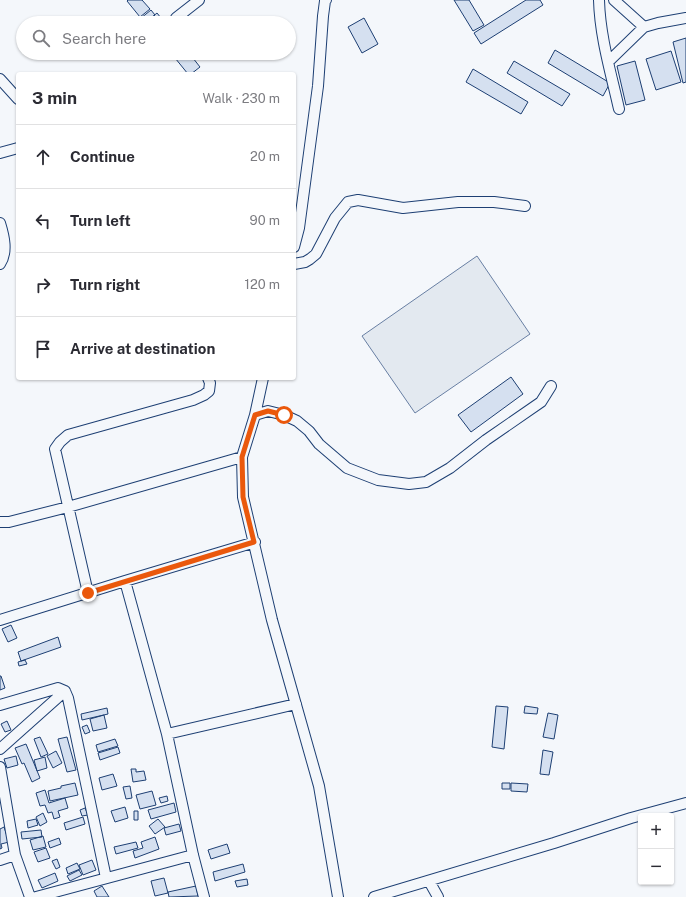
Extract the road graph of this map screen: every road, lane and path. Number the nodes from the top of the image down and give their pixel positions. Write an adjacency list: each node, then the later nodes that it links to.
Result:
1 (199, 0): 5 (street)
2 (325, 0): 16 (street)
3 (599, 0): 8 (street)
4 (614, 0): 7 (street)
5 (179, 16)
6 (686, 18): 7 (street)
7 (644, 27): 8 (street)
8 (608, 62): 11 (street)
9 (0, 79): 10 (street)
10 (16, 97)
11 (619, 109)
12 (16, 149): 13 (street)
13 (0, 153)
14 (524, 206): 18 (street)
15 (0, 223): 17 (street)
16 (296, 227)
17 (0, 264)
18 (296, 264)
19 (209, 380): 24 (street)
20 (263, 380): 22 (street)
21 (551, 386): 22 (street)
22 (255, 415): 23 (street)
23 (242, 457): 24 (street); 26 (street)
24 (68, 507): 25 (street); 28 (street)
25 (0, 522)
26 (254, 542): 27 (street); 31 (street)
27 (125, 581): 28 (street); 33 (street)
28 (88, 593): 29 (street)
29 (0, 620)
30 (65, 691): 32 (street); 34 (street); 40 (street)
31 (296, 704): 33 (street); 45 (street)
32 (0, 705)
33 (167, 734): 38 (street)
34 (0, 749)
35 (0, 767): 37 (street)
36 (686, 803): 41 (street)
37 (15, 855): 39 (street); 42 (street)
38 (193, 855): 40 (street); 44 (street)
39 (0, 860)
40 (106, 878): 43 (street)
41 (429, 881): 46 (street); 47 (street)
42 (30, 897)
43 (36, 897)
44 (204, 897)
45 (338, 897)
46 (374, 897)
47 (438, 897)

